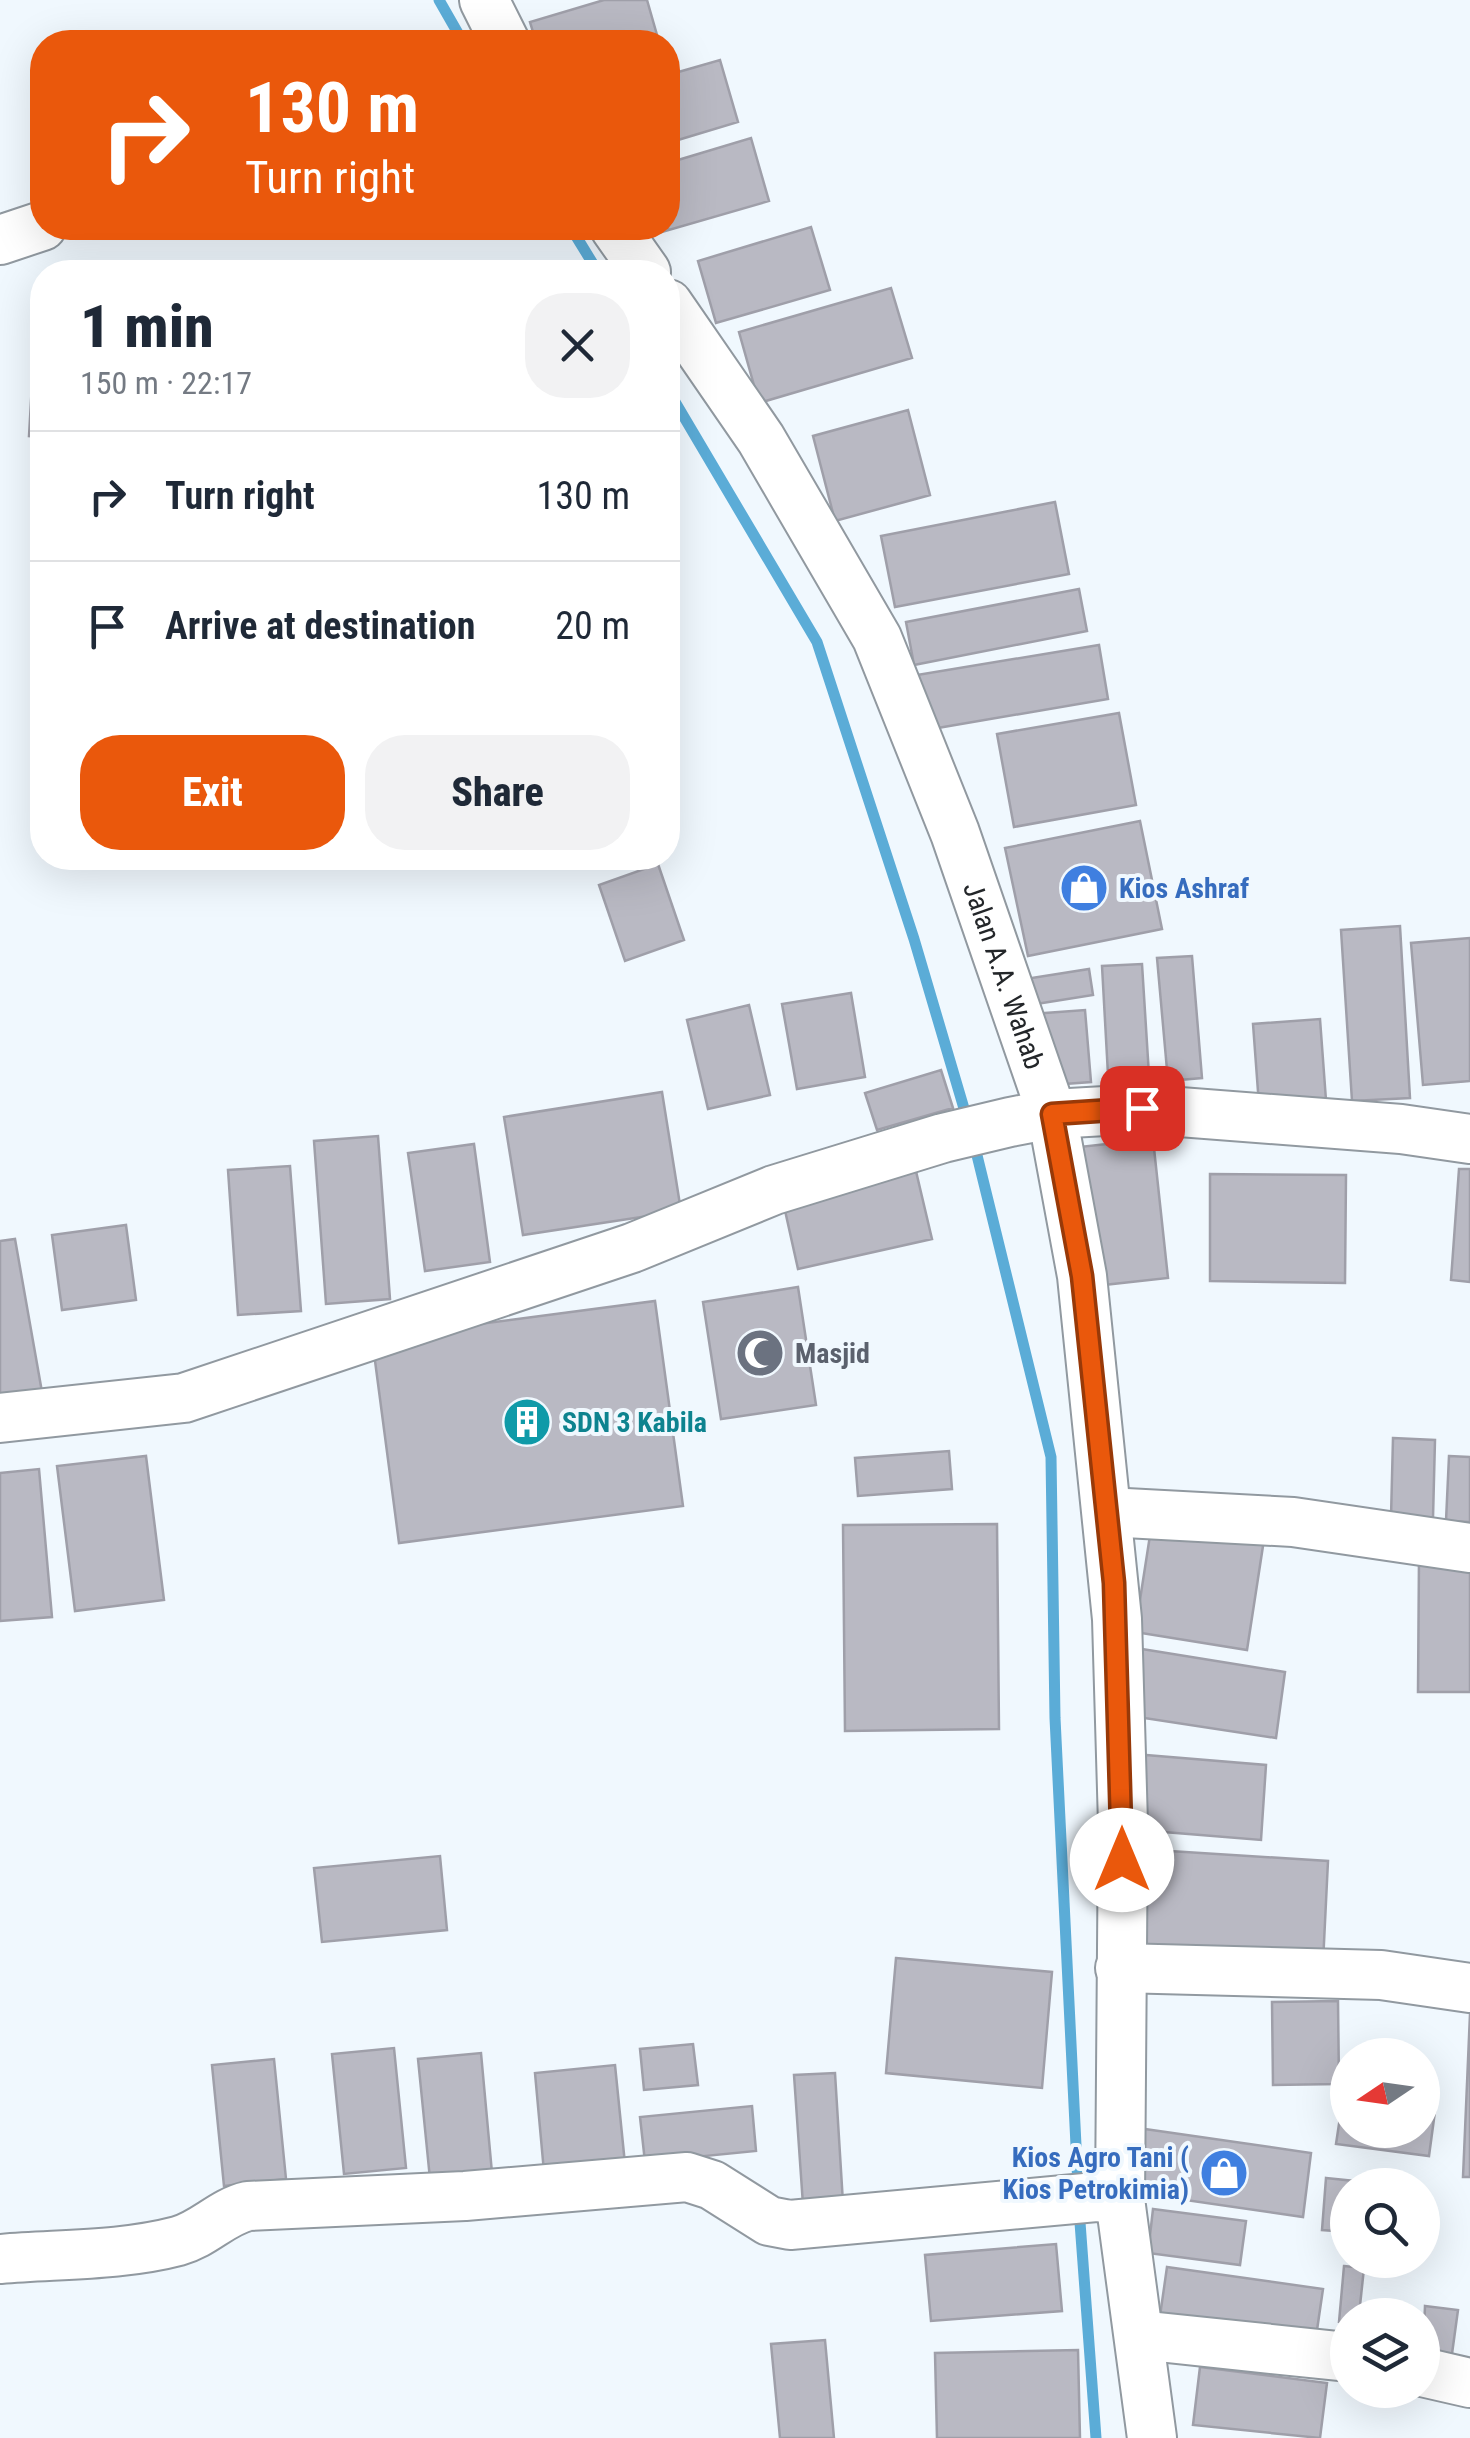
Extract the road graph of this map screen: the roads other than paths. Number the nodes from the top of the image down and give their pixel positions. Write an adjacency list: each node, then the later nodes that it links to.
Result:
1 (484, 0): 2 (street)
2 (499, 30)
3 (30, 230): 4 (street)
4 (0, 240)
5 (680, 321): 6 (street, Jalan A.A. Wahab)
6 (1031, 1118): 7 (street); 8 (street); 9 (street, Jalan A.A. Wahab)
7 (1470, 1139)
8 (0, 1418)
9 (1107, 1512): 10 (street); 11 (street, Jalan A.A. Wahab)
10 (1470, 1548)
11 (1120, 1968): 12 (street); 13 (street, Jalan A.A. Wahab)
12 (1470, 1988)
13 (1096, 2199): 14 (street); 15 (street, Jalan A.A. Wahab)
14 (0, 2259)
15 (1139, 2335): 16 (street); 19 (street, Jalan A.A. Wahab)
16 (1330, 2355)
17 (1440, 2376): 18 (street)
18 (1470, 2382)
19 (1152, 2438)

